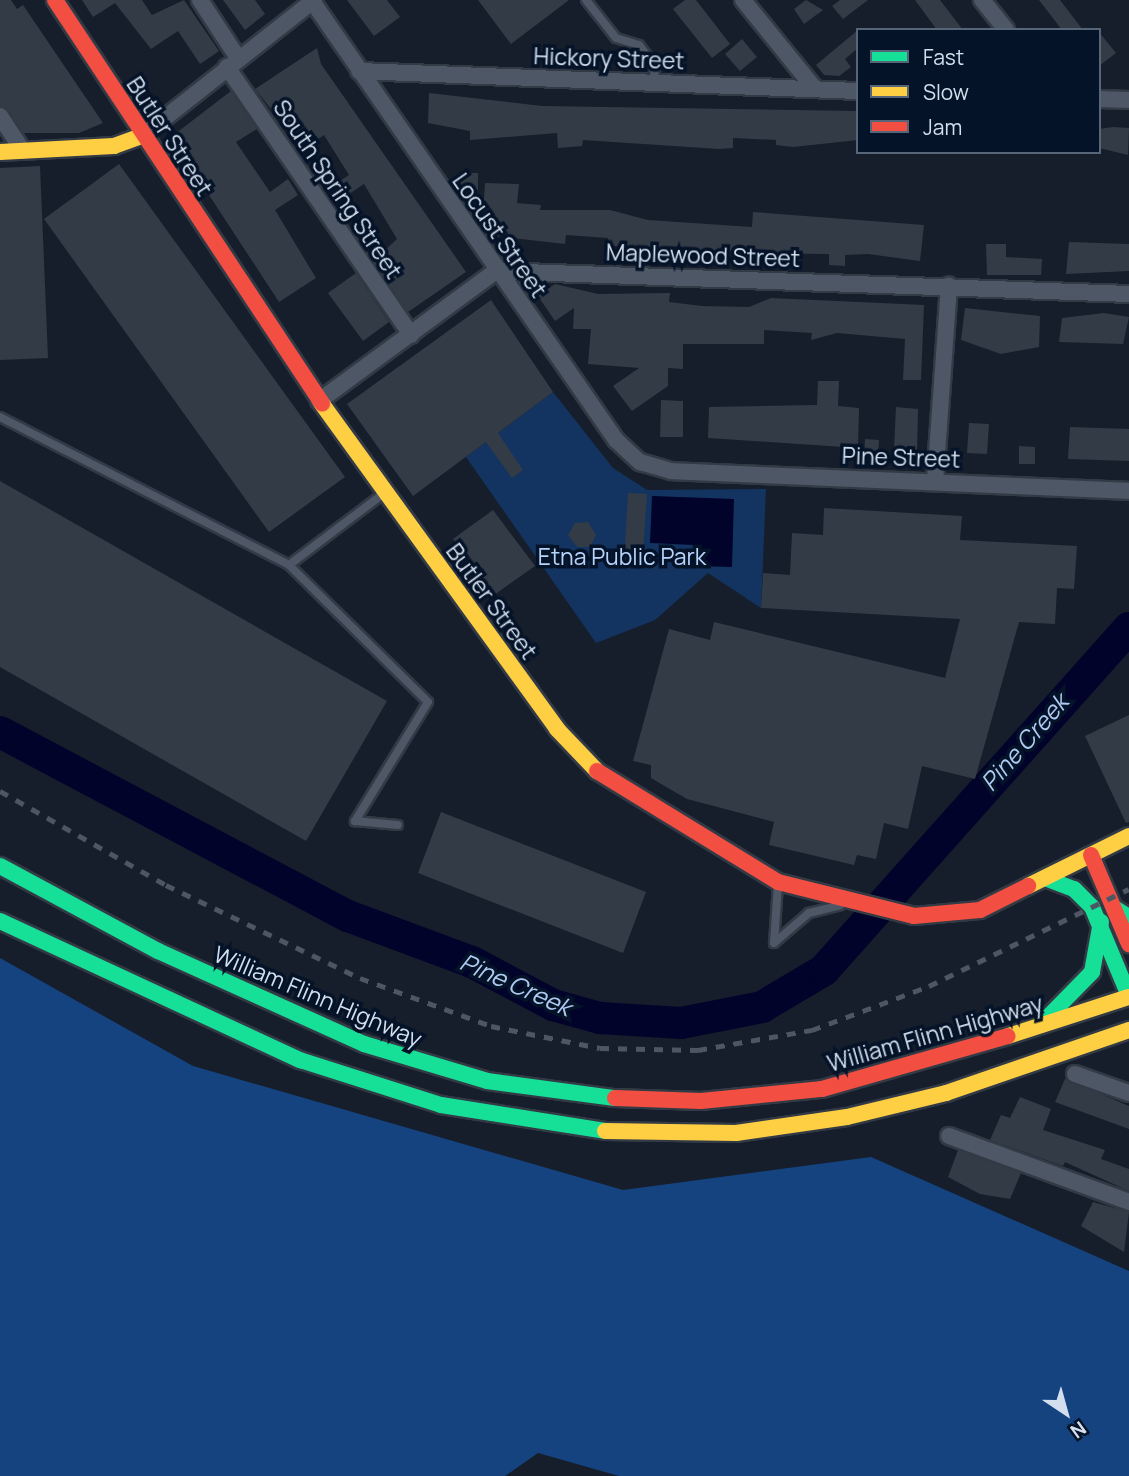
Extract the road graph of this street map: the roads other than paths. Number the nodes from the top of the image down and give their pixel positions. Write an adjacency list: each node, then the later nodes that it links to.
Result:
1 (55, 0): 16 (main road, Butler Street)
2 (200, 0): 8 (street)
3 (586, 0): 10 (lane)
4 (743, 0): 11 (street)
5 (982, 0): 7 (street)
6 (313, 1): 8 (street); 9 (street, Locust Street)
7 (1004, 28)
8 (233, 62): 16 (street); 22 (street, South Spring Street)
9 (359, 71): 10 (street, Hickory Street); 19 (street, Locust Street)
10 (654, 82): 11 (street, Hickory Street)
11 (815, 89): 12 (street, Hickory Street)
12 (856, 91)
13 (1101, 99): 14 (street)
14 (1129, 100)
15 (0, 116): 17 (street)
16 (142, 136): 17 (main road); 23 (main road, Butler Street)
17 (23, 151): 18 (main road)
18 (0, 152)
19 (496, 271): 20 (street, Maplewood Street); 22 (street); 25 (street, Locust Street)
20 (949, 286): 21 (street, Maplewood Street); 26 (street)
21 (1129, 294)
22 (411, 335): 23 (street)
23 (319, 401): 28 (main road, Butler Street)
24 (0, 417): 29 (lane)
25 (671, 471): 26 (street, Pine Street)
26 (935, 481): 27 (street, Pine Street)
27 (1129, 491)
28 (386, 492): 29 (lane); 35 (main road, Butler Street)
29 (289, 565): 30 (lane)
30 (398, 825)
31 (1129, 836): 32 (main road, Butler Street)
32 (1091, 855): 34 (main road, Butler Street); 37 (main road)
33 (0, 866): 43 (main road, William Flinn Highway)
34 (1045, 878): 36 (main road, Butler Street); 39 (main road)
35 (778, 882): 36 (main road, Butler Street); 36 (lane)
36 (847, 904)
37 (1123, 913): 40 (main road)
38 (0, 921): 42 (main road)
39 (1101, 922): 41 (main road); 43 (main road)
40 (1129, 944)
41 (1129, 996): 43 (main road, William Flinn Highway)
42 (1129, 1030)
43 (1019, 1035)
44 (1075, 1074): 45 (street)
45 (1129, 1093)
46 (949, 1136): 47 (street)
47 (1129, 1202)

